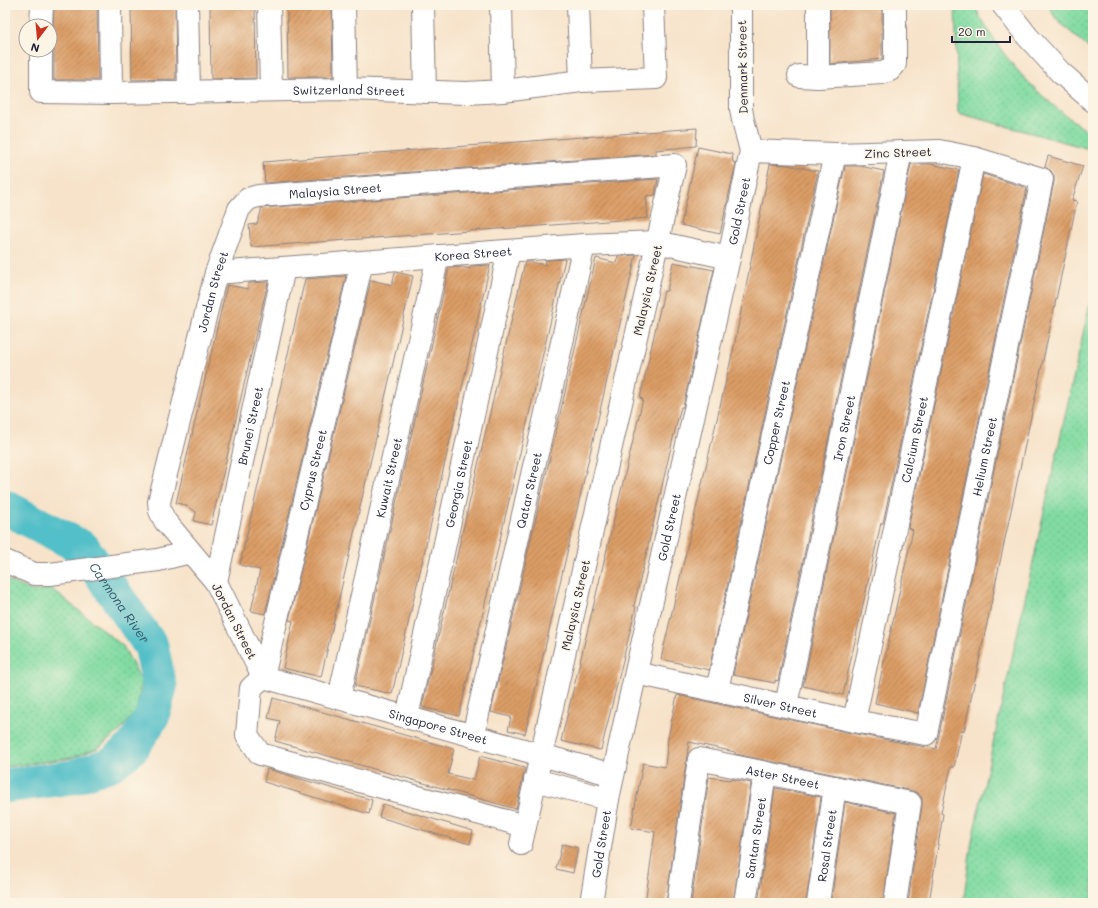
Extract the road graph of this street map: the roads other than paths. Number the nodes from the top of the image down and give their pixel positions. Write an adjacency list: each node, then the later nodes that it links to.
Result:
1 (42, 5): 14 (street)
2 (110, 5): 22 (street)
3 (188, 5): 20 (street)
4 (269, 5): 17 (street)
5 (344, 5): 18 (street)
6 (423, 5): 21 (street)
7 (501, 5): 19 (street)
8 (578, 5): 16 (street)
9 (653, 5): 16 (street, Switzerland Street)
10 (741, 5): 24 (street, Denmark Street)
11 (818, 5): 12 (street)
12 (895, 5)
13 (1004, 5): 23 (street)
14 (41, 18)
15 (41, 58): 22 (street, Switzerland Street)
16 (581, 81): 19 (street, Switzerland Street)
17 (271, 90): 18 (street, Switzerland Street); 20 (street, Switzerland Street)
18 (346, 90): 21 (street, Switzerland Street)
19 (503, 91): 21 (street, Switzerland Street)
20 (189, 92): 22 (street, Switzerland Street)
21 (425, 92)
22 (111, 93)
23 (1093, 101)
24 (751, 151): 26 (street, Zinc Street); 34 (street, Gold Street)
25 (901, 152): 26 (street, Zinc Street); 27 (street, Zinc Street); 45 (street, Iron Street)
26 (835, 154): 43 (street, Copper Street)
27 (974, 158): 28 (street, Zinc Street); 47 (street, Calcium Street)
28 (1042, 179): 48 (street, Helium Street)
29 (239, 209): 30 (street, Malaysia Street); 37 (street, Jordan Street)
30 (658, 242): 31 (street, Korea Street); 34 (street, Korea Street); 50 (street, Malaysia Street)
31 (584, 245): 32 (street, Korea Street); 49 (street, Qatar Street)
32 (509, 251): 33 (street, Korea Street); 46 (street, Georgia Street)
33 (438, 256): 35 (street, Korea Street); 44 (street, Kuwait Street)
34 (729, 258): 41 (street, Gold Street)
35 (362, 262): 36 (street, Korea Street); 42 (street, Cyprus Street)
36 (284, 268): 37 (street, Korea Street); 40 (street, Brunei Street)
37 (216, 273): 38 (street, Jordan Street)
38 (190, 552): 39 (street); 40 (street, Jordan Street)
39 (5, 561)
40 (216, 582): 42 (street, Jordan Street)
41 (636, 673): 43 (street, Silver Street); 52 (street, Gold Street)
42 (263, 677): 44 (street, Singapore Street); 53 (street, Malaysia Street)
43 (716, 690): 45 (street, Silver Street)
44 (339, 698): 46 (street, Singapore Street)
45 (786, 705): 47 (street, Silver Street)
46 (407, 717): 49 (street, Singapore Street)
47 (854, 721): 48 (street, Silver Street)
48 (926, 734)
49 (473, 736): 50 (street, Singapore Street)
50 (541, 755): 52 (street, Singapore Street); 53 (street, Malaysia Street)
51 (766, 773): 54 (street, Aster Street); 57 (street, Aster Street); 58 (street, Santan Street)
52 (613, 775): 55 (street, Gold Street)
53 (535, 780): 55 (street)
54 (835, 787): 59 (street, Rosal Street); 60 (street, Aster Street)
55 (608, 799): 56 (street, Gold Street)
56 (591, 903)
57 (678, 903)
58 (745, 903)
59 (818, 903)
60 (895, 903)

